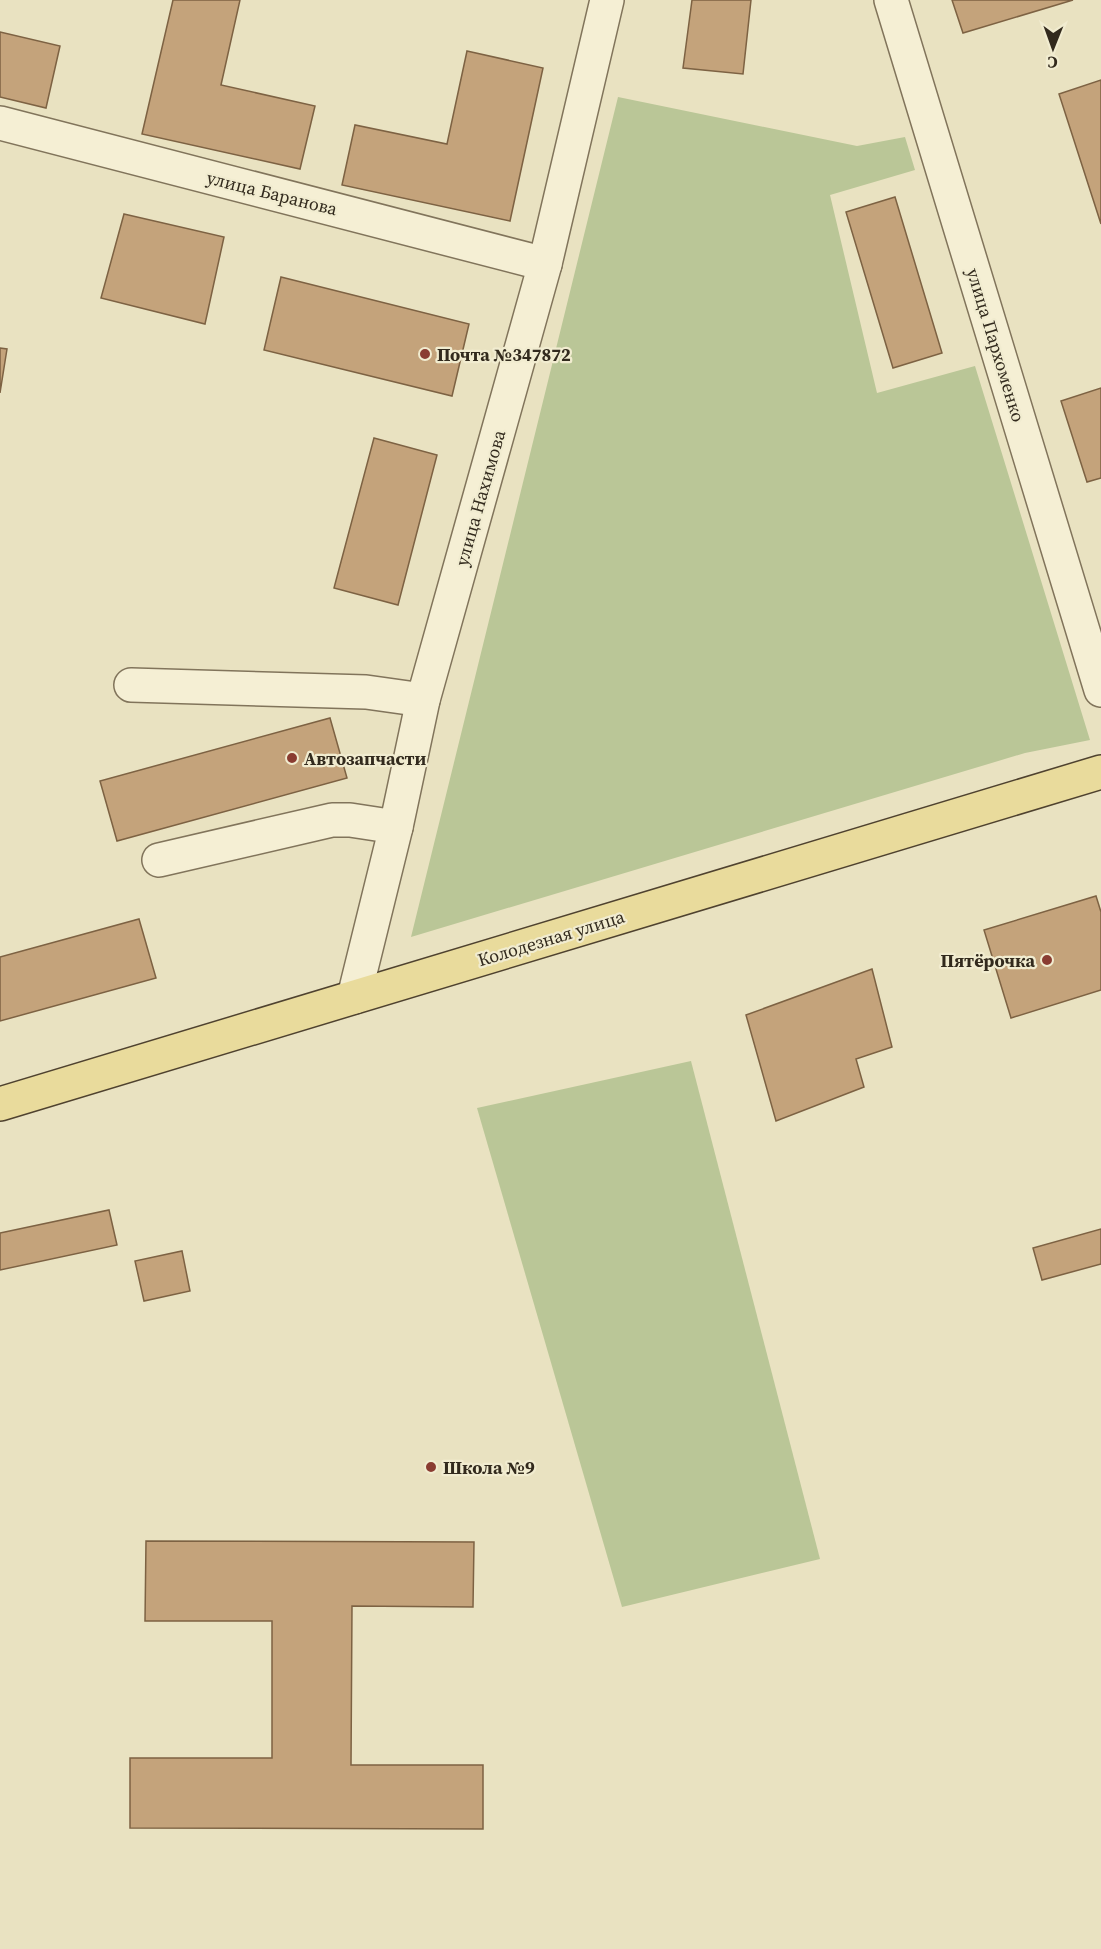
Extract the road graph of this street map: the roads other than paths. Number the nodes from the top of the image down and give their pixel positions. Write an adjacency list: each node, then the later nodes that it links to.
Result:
1 (607, 0): 4 (street, улица Нахимова)
2 (891, 0): 6 (street, улица Пархоменко)
3 (0, 123): 4 (street, улица Баранова)
4 (545, 264): 7 (street, улица Нахимова)
5 (130, 685): 7 (street)
6 (1101, 690)
7 (423, 700): 9 (street, улица Нахимова)
8 (1101, 771): 11 (main road, Колодезная улица)
9 (396, 827): 10 (street); 11 (street, улица Нахимова)
10 (159, 860)
11 (354, 997): 12 (main road, Колодезная улица)
12 (0, 1104)

